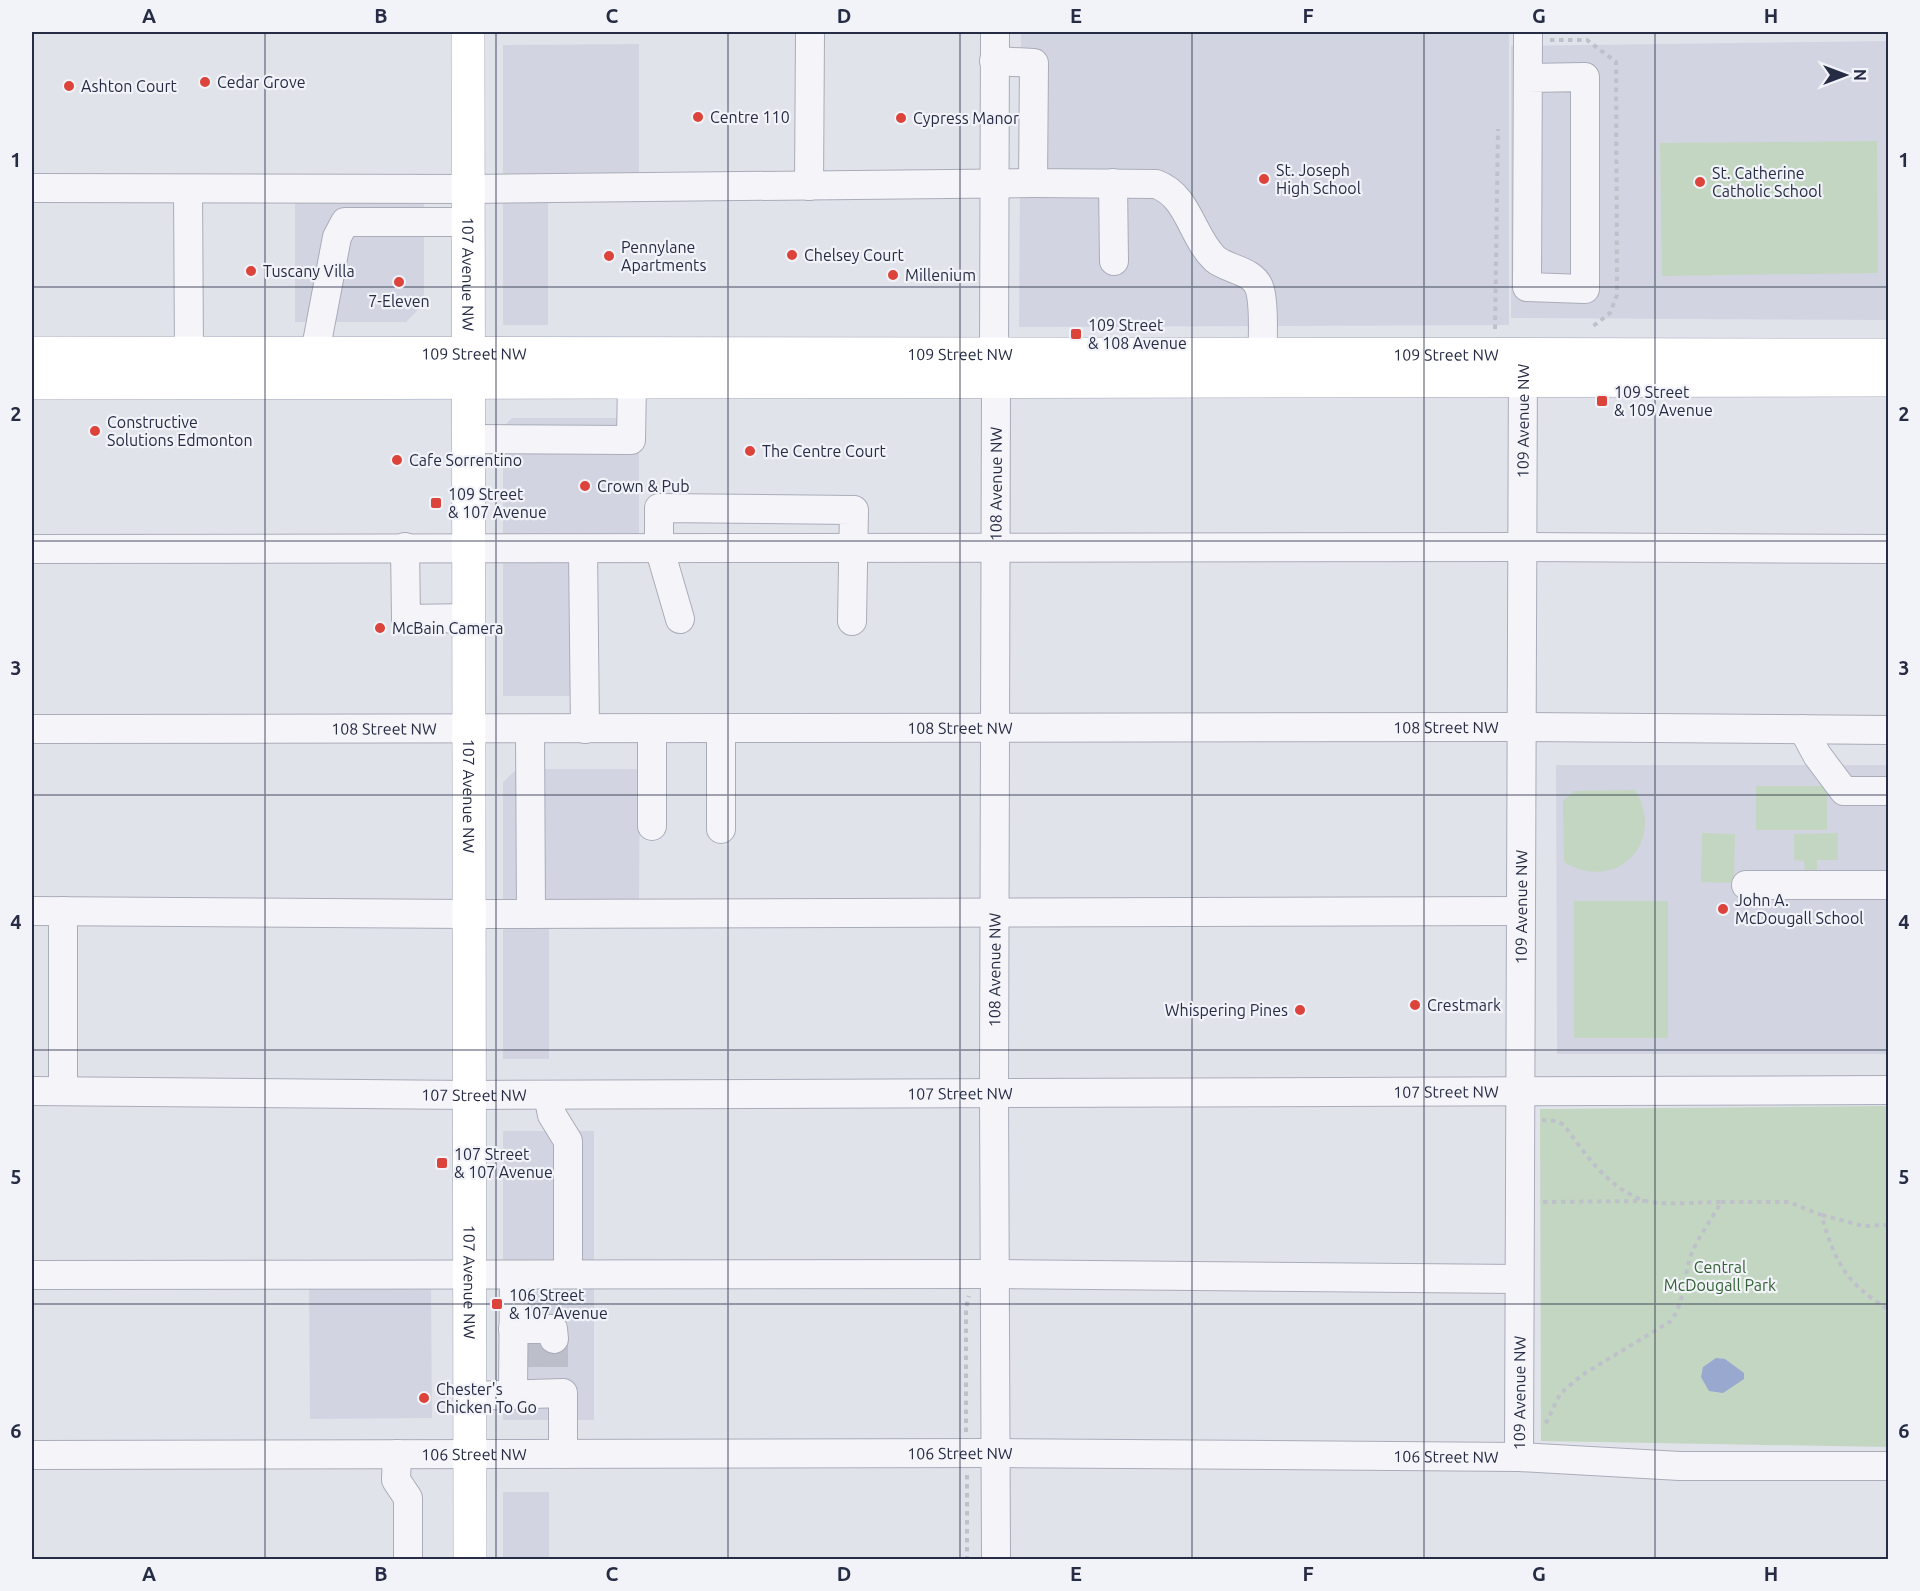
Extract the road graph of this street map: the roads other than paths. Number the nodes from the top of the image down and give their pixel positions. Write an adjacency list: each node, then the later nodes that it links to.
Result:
1 (468, 32): 13 (main road, 107 Avenue NW)
2 (810, 32): 10 (street)
3 (995, 32): 5 (street, 108 Avenue NW)
4 (1528, 32): 6 (street)
5 (994, 61): 7 (street); 9 (street, 108 Avenue NW)
6 (1528, 78): 6 (street)
7 (1033, 183): 8 (street); 9 (street)
8 (1113, 183): 15 (street); 19 (street)
9 (994, 185): 10 (street); 22 (street, 108 Avenue NW)
10 (809, 186): 13 (street)
11 (32, 188): 12 (street)
12 (188, 189): 13 (street); 17 (street)
13 (469, 189): 14 (main road, 107 Avenue NW)
14 (469, 222): 18 (street); 21 (main road, 107 Avenue NW)
15 (1114, 261)
16 (32, 353): 17 (main road, 109 Street NW)
17 (189, 353): 18 (main road, 109 Street NW)
18 (315, 353): 21 (main road, 109 Street NW)
19 (1263, 355): 22 (main road, 109 Street NW); 23 (main road, 109 Street NW)
20 (1888, 355): 23 (main road, 109 Street NW)
21 (469, 368): 22 (main road, 109 Street NW); 25 (main road, 109 Street NW); 26 (main road, 109 Street NW); 27 (main road, 107 Avenue NW)
22 (995, 368): 23 (main road, 109 Street NW); 25 (main road, 109 Street NW); 35 (street, 108 Avenue NW)
23 (1523, 368): 24 (main road, 109 Street NW); 32 (street, 109 Avenue NW)
24 (1888, 380)
25 (632, 381): 27 (street)
26 (32, 382)
27 (469, 439): 29 (main road, 107 Avenue NW)
28 (405, 547): 29 (street); 33 (street); 37 (street)
29 (469, 547): 34 (street); 37 (main road, 107 Avenue NW)
30 (659, 547): 31 (street); 31 (street); 34 (street); 38 (street)
31 (853, 547): 35 (street); 39 (street)
32 (1522, 547): 35 (street); 36 (street); 40 (street, 109 Avenue NW)
33 (32, 549)
34 (583, 549): 44 (street)
35 (996, 549): 46 (street, 108 Avenue NW)
36 (1888, 549)
37 (469, 618): 42 (main road, 107 Avenue NW)
38 (680, 619)
39 (852, 621)
40 (1520, 727): 46 (street, 108 Street NW); 47 (street, 108 Street NW); 57 (street, 109 Avenue NW)
41 (32, 729): 42 (street, 108 Street NW)
42 (469, 729): 43 (street, 108 Street NW); 59 (main road, 107 Avenue NW)
43 (530, 729): 44 (street, 108 Street NW); 60 (street)
44 (585, 729): 45 (street, 108 Street NW)
45 (652, 729): 48 (street, 108 Street NW); 51 (street)
46 (995, 729): 48 (street, 108 Street NW); 58 (street, 108 Avenue NW)
47 (1803, 729): 49 (street, 108 Street NW); 50 (street)
48 (721, 730): 52 (street)
49 (1888, 730)
50 (1888, 791)
51 (652, 826)
52 (721, 829)
53 (1746, 885): 54 (street)
54 (1888, 885)
55 (32, 911): 56 (street)
56 (63, 911): 59 (street); 63 (street)
57 (1520, 911): 58 (street); 64 (street, 109 Avenue NW)
58 (994, 912): 60 (street); 65 (street, 108 Avenue NW)
59 (469, 914): 60 (street); 66 (main road, 107 Avenue NW)
60 (531, 914)
61 (1888, 1090): 64 (street, 107 Street NW)
62 (32, 1091): 63 (street, 107 Street NW)
63 (63, 1091): 66 (street, 107 Street NW)
64 (1520, 1092): 65 (street, 107 Street NW); 73 (street, 109 Avenue NW)
65 (994, 1094): 67 (street, 107 Street NW); 70 (street, 108 Avenue NW)
66 (469, 1095): 67 (street, 107 Street NW); 68 (main road, 107 Avenue NW)
67 (548, 1095): 69 (street)
68 (470, 1274): 71 (street); 72 (street); 75 (main road, 107 Avenue NW)
69 (568, 1274): 70 (street); 72 (street)
70 (994, 1274): 73 (street); 76 (street, 108 Avenue NW)
71 (32, 1275)
72 (514, 1275): 74 (street)
73 (1519, 1279): 81 (street, 109 Avenue NW)
74 (538, 1386): 75 (street); 79 (street)
75 (470, 1396): 78 (main road, 107 Avenue NW)
76 (996, 1453): 79 (street, 106 Street NW); 81 (street, 106 Street NW); 85 (street, 108 Avenue NW)
77 (397, 1454): 78 (street, 106 Street NW); 80 (street, 106 Street NW); 83 (street)
78 (470, 1454): 79 (street, 106 Street NW); 84 (main road, 107 Avenue NW)
79 (563, 1454)
80 (32, 1455)
81 (1519, 1457): 82 (street, 106 Street NW)
82 (1888, 1466)
83 (408, 1560)
84 (470, 1560)
85 (996, 1560)

